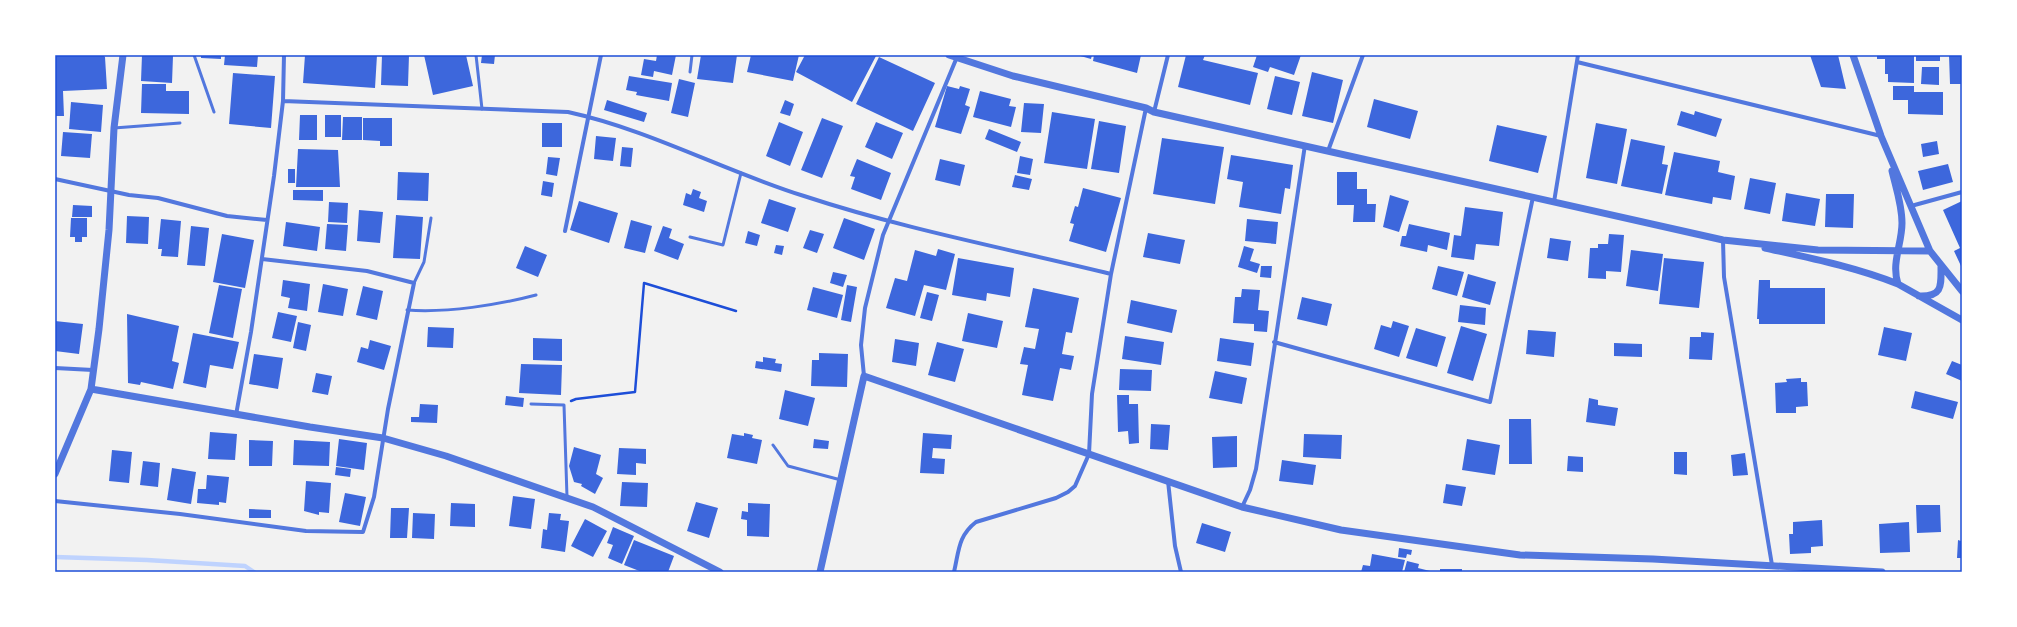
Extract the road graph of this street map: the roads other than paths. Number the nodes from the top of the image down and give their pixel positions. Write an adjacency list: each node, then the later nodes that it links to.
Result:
1 (123, 55): 22 (street)
2 (194, 55): 18 (lane)
3 (284, 55): 15 (street)
4 (476, 55): 17 (lane)
5 (601, 55): 20 (street)
6 (692, 55): 14 (lane)
7 (949, 55): 12 (street)
8 (1168, 55): 19 (street)
9 (1363, 55): 26 (street)
10 (1578, 55): 13 (street)
11 (1853, 55): 23 (street)
12 (957, 57): 16 (street); 36 (street)
13 (1577, 62): 23 (street); 32 (street)
14 (690, 72)
15 (283, 101): 17 (street); 35 (street)
16 (1146, 108): 19 (street); 44 (street)
17 (482, 110): 20 (street)
18 (214, 112)
19 (1154, 112): 24 (street)
20 (588, 116): 27 (street); 37 (street)
21 (180, 124): 22 (lane)
22 (114, 128): 29 (street)
23 (1881, 136): 25 (street)
24 (1305, 146): 26 (street); 52 (street)
25 (1887, 150): 33 (street); 40 (street)
26 (1328, 151): 31 (street)
27 (741, 172): 36 (street); 38 (lane)
28 (55, 179): 29 (street)
29 (110, 190): 35 (street); 54 (street)
30 (1962, 192): 33 (street)
31 (1533, 197): 32 (street); 52 (street)
32 (1554, 202): 39 (street)
33 (1911, 206): 41 (street)
34 (430, 218): 45 (lane)
35 (268, 220): 42 (street)
36 (889, 220): 44 (street); 55 (street)
37 (565, 231)
38 (690, 237)
39 (1723, 240): 40 (street); 46 (street); 68 (street)
40 (1898, 251): 41 (street); 46 (street)
41 (1930, 251): 43 (street)
42 (262, 258): 45 (street); 58 (street)
43 (1941, 266): 47 (street); 49 (street)
44 (1111, 274): 61 (street)
45 (414, 283): 50 (street)
46 (1898, 284): 49 (street)
47 (1962, 291)
48 (536, 295): 50 (lane)
49 (1916, 296): 51 (street)
50 (407, 310): 59 (street)
51 (1962, 320)
52 (1274, 342): 67 (street)
53 (55, 368): 54 (street)
54 (93, 370): 56 (street)
55 (864, 376): 61 (street); 63 (street)
56 (91, 389): 58 (street); 62 (street)
57 (531, 404): 65 (lane)
58 (236, 415): 59 (street)
59 (383, 438): 65 (street); 66 (street)
60 (773, 445): 63 (lane)
61 (1089, 454): 64 (street); 71 (street)
62 (55, 474)
63 (841, 480): 70 (street)
64 (1168, 481): 67 (street); 72 (street)
65 (567, 497): 69 (street)
66 (55, 502)
67 (1242, 507): 68 (street)
68 (1772, 565): 73 (street)
69 (720, 572)
70 (820, 572)
71 (954, 572)
72 (1181, 572)
73 (1882, 572)

